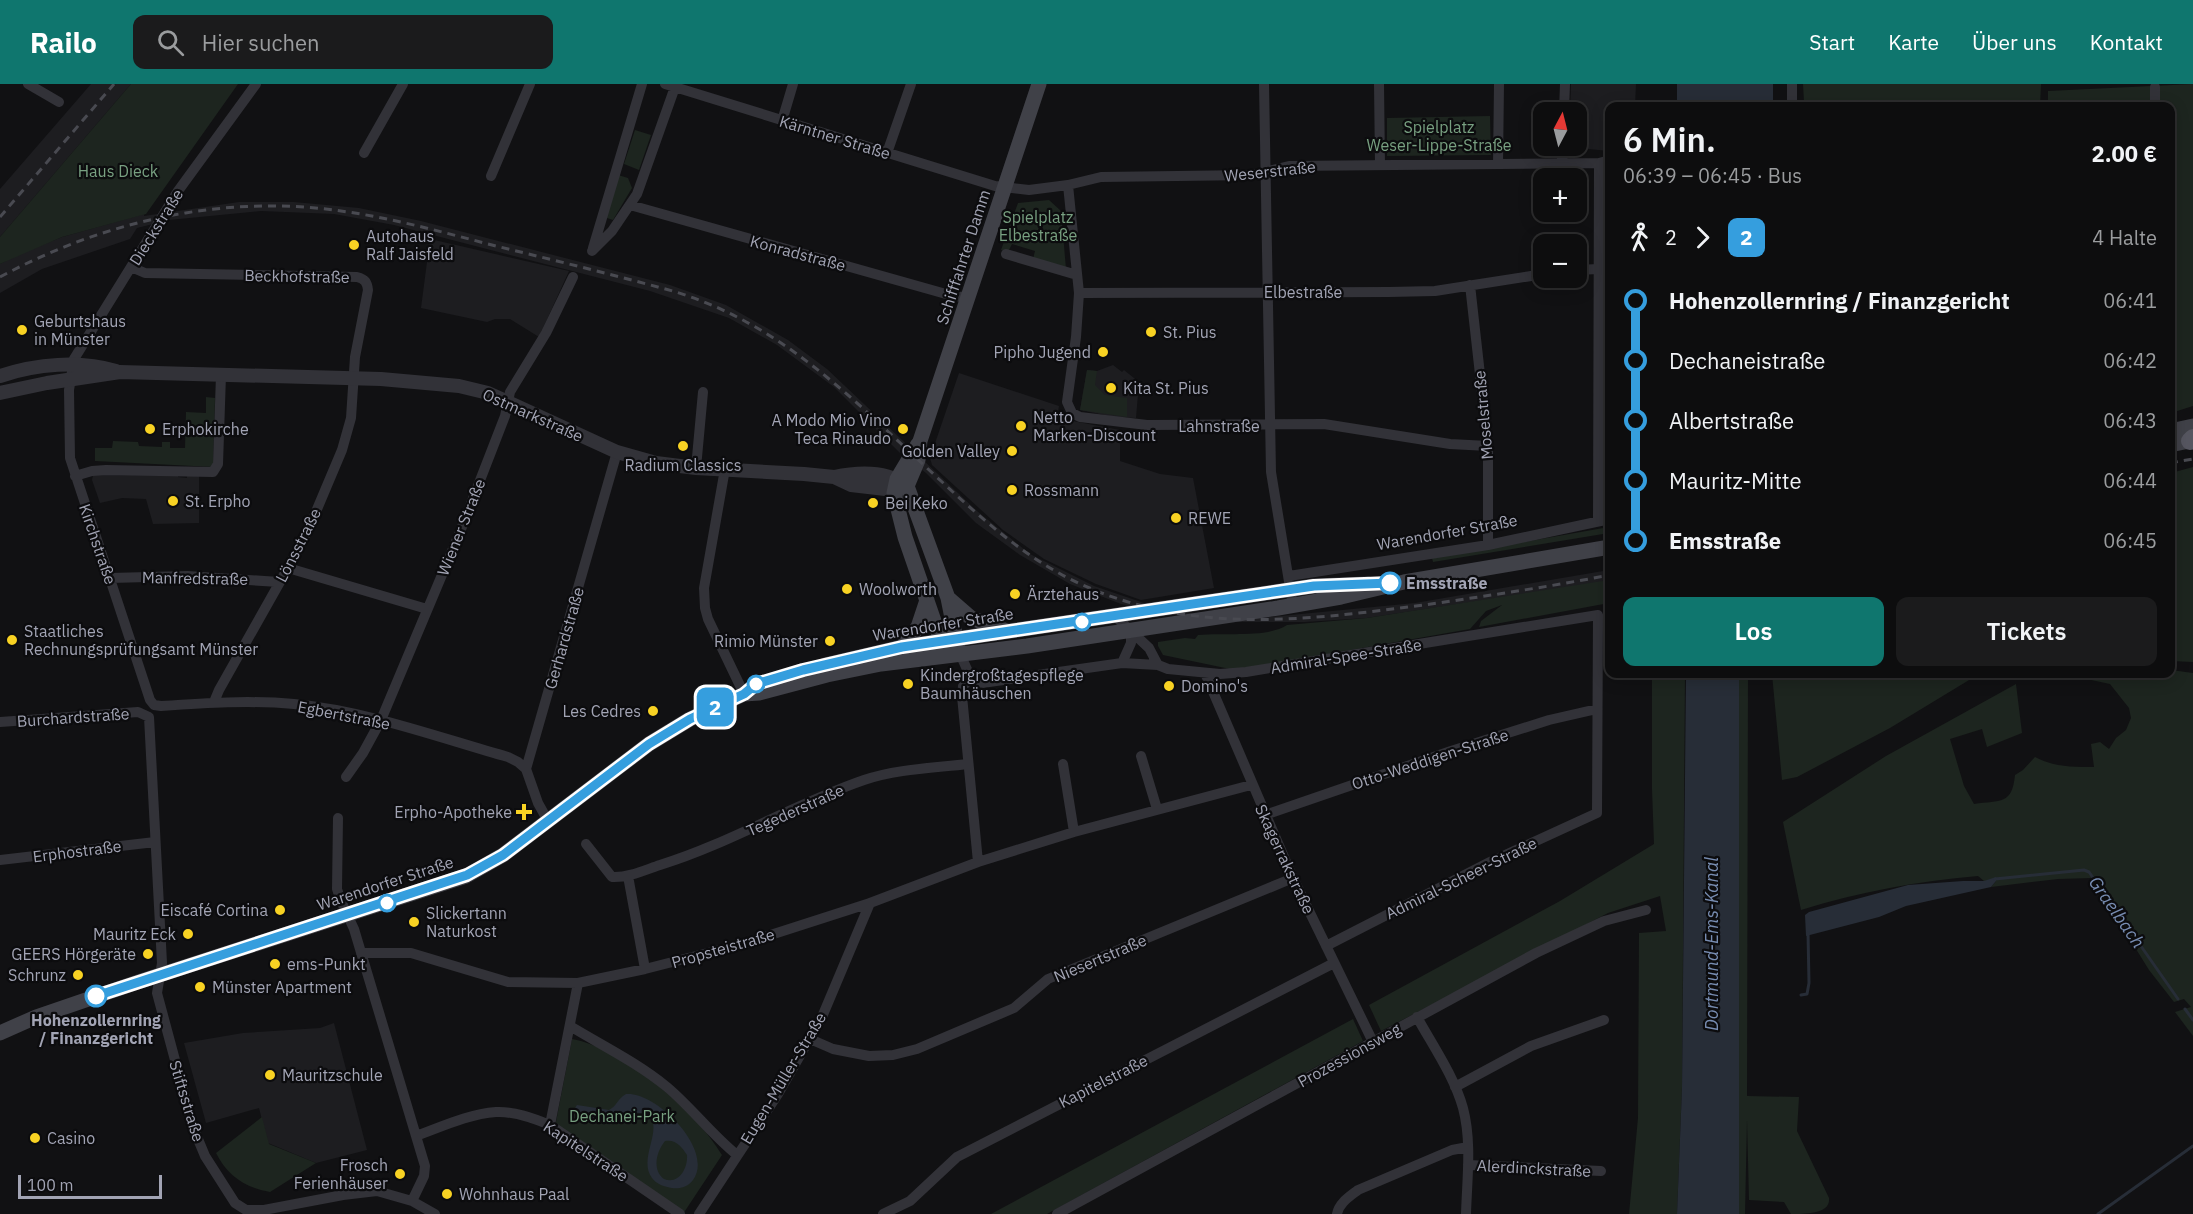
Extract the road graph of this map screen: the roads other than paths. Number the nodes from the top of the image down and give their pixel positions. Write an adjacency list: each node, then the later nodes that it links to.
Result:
1 (28, 84): 16 (street)
2 (256, 84): 34 (street, Dieckstraße)
3 (404, 84): 21 (street)
4 (530, 84): 29 (street)
5 (642, 84): 32 (street)
6 (792, 84): 20 (street)
7 (911, 84): 22 (street)
8 (1040, 84): 31 (main road, Schifffahrter Damm)
9 (1264, 84): 28 (street)
10 (1379, 84): 27 (street)
11 (1499, 84): 26 (street)
12 (1565, 84): 17 (street)
13 (1792, 84): 18 (street)
14 (670, 86): 20 (street, Kärntner Straße); 32 (street)
15 (2155, 87): 19 (street)
16 (59, 102)
17 (1564, 102)
18 (1792, 102)
19 (2155, 102)
20 (782, 121): 22 (street, Kärntner Straße)
21 (364, 153)
22 (887, 153): 31 (street, Kärntner Straße)
23 (1562, 156): 24 (street)
24 (1562, 162): 25 (street, Weserstraße); 26 (street, Weserstraße)
25 (1604, 162): 35 (street)
26 (1498, 164): 27 (street, Weserstraße)
27 (1380, 165): 28 (street, Weserstraße)
28 (1266, 172): 30 (street, Weserstraße); 41 (street)
29 (491, 176)
30 (1068, 185): 31 (street, Weserstraße); 37 (street)
31 (1004, 189): 43 (main road, Schifffahrter Damm)
32 (630, 205): 43 (street, Konradstraße)
33 (1006, 254): 37 (street)
34 (131, 267): 44 (street, Dieckstraße); 47 (street, Beckhofstraße)
35 (1599, 269): 36 (street); 62 (street)
36 (1587, 270)
37 (1077, 275): 42 (street)
38 (573, 276): 50 (street, Wiener Straße)
39 (1533, 276): 40 (street, Elbestraße)
40 (1470, 285): 41 (street, Elbestraße); 55 (street, Moselstraße)
41 (1267, 292): 42 (street, Elbestraße); 51 (street)
42 (1079, 293): 51 (street, Lahnstraße)
43 (967, 298): 60 (main road, Schifffahrter Damm)
44 (72, 372): 45 (street, Ostmarkstraße); 46 (street, Ostmarkstraße); 49 (street, Ostmarkstraße); 59 (street, Kirchstraße)
45 (221, 375): 47 (street, Ostmarkstraße); 59 (street)
46 (0, 376)
47 (354, 378): 50 (street, Ostmarkstraße); 65 (street, Lönsstraße)
48 (703, 392): 57 (street)
49 (0, 393)
50 (508, 402): 56 (street, Ostmarkstraße); 73 (street, Wiener Straße)
51 (1269, 426): 55 (street, Lahnstraße); 69 (street)
52 (2175, 432): 53 (main road)
53 (2192, 436): 54 (main road)
54 (2175, 443)
55 (1488, 446): 63 (street, Moselstraße)
56 (617, 452): 57 (street, Ostmarkstraße); 92 (street, Gerhardstraße)
57 (696, 468): 58 (street, Ostmarkstraße)
58 (725, 469): 60 (street, Ostmarkstraße); 83 (street)
59 (75, 476): 66 (street, Kirchstraße)
60 (899, 485): 70 (main road); 71 (main road)
61 (1605, 520): 62 (street, Warendorfer Straße)
62 (1598, 521): 63 (street, Warendorfer Straße)
63 (1488, 545): 69 (street, Warendorfer Straße)
64 (1605, 548): 68 (main road, Warendorfer Straße)
65 (288, 568): 67 (street, Lönsstraße); 73 (street)
66 (110, 578): 67 (street, Manfredstraße); 85 (street, Kirchstraße)
67 (279, 582): 84 (street, Lönsstraße)
68 (1404, 582): 69 (main road, Warendorfer Straße); 72 (main road, Warendorfer Straße)
69 (1290, 583): 72 (street); 74 (main road, Warendorfer Straße)
70 (948, 598): 76 (main road); 77 (main road)
71 (927, 600): 77 (main road); 78 (main road)
72 (1293, 606): 75 (main road, Warendorfer Straße)
73 (427, 609): 87 (street, Wiener Straße)
74 (1116, 616): 75 (street); 76 (main road, Warendorfer Straße)
75 (1131, 631): 77 (main road, Warendorfer Straße); 79 (street); 80 (street)
76 (1010, 632): 77 (main road, Warendorfer Straße)
77 (953, 645): 78 (main road, Warendorfer Straße); 82 (street, Warendorfer Straße); 83 (main road, Warendorfer Straße)
78 (902, 647): 83 (main road, Warendorfer Straße)
79 (1122, 663): 80 (street); 82 (street)
80 (1158, 665): 81 (street, Admiral-Spee-Straße)
81 (1205, 673): 86 (street, Admiral-Spee-Straße); 94 (street, Skagerrakstraße)
82 (971, 678): 91 (street)
83 (744, 694): 98 (main road, Warendorfer Straße)
84 (214, 702): 85 (street, Egbertstraße); 87 (street, Egbertstraße)
85 (154, 705)
86 (1597, 709): 96 (street, Otto-Weddigen-Straße); 109 (street, Admiral-Scheer-Straße)
87 (381, 720): 92 (street, Egbertstraße); 93 (street, Wiener Straße)
88 (0, 722): 100 (street, Burchardstraße)
89 (1141, 756): 95 (street)
90 (1063, 764): 99 (street)
91 (968, 765): 103 (street); 104 (street, Tegederstraße)
92 (526, 769): 98 (street)
93 (346, 777)
94 (1251, 785): 95 (street, Propsteistraße); 96 (street, Skagerrakstraße)
95 (1157, 809): 99 (street, Propsteistraße)
96 (1264, 815): 105 (street, Skagerrakstraße)
97 (338, 818): 108 (street)
98 (548, 821): 108 (main road, Warendorfer Straße)
99 (1074, 832): 103 (street, Propsteistraße)
100 (155, 842): 102 (street, Erphostraße); 113 (street)
101 (586, 844): 104 (street)
102 (0, 860)
103 (978, 862): 106 (street, Propsteistraße)
104 (628, 876): 112 (street)
105 (1293, 878): 109 (street, Skagerrakstraße); 119 (street, Niesertstraße)
106 (870, 903): 112 (street, Propsteistraße); 119 (street, Eugen-Müller-Straße)
107 (1646, 910): 115 (street, Prozessionsweg)
108 (348, 915): 110 (street); 113 (main road, Warendorfer Straße)
109 (1326, 946): 111 (street, Skagerrakstraße)
110 (362, 953): 114 (street, Propsteistraße); 123 (street)
111 (1334, 963): 120 (street, Skagerrakstraße); 133 (street, Kapitelstraße)
112 (645, 969): 114 (street, Propsteistraße)
113 (159, 975): 118 (main road, Warendorfer Straße); 129 (street, Stiftsstraße)
114 (578, 983): 117 (street)
115 (1417, 1017): 120 (street, Prozessionsweg); 121 (street, Alerdinckstraße)
116 (1604, 1020): 121 (street)
117 (570, 1026): 122 (street); 125 (street)
118 (0, 1033)
119 (810, 1039): 125 (street, Eugen-Müller-Straße)
120 (1373, 1042): 134 (street, Prozessionsweg)
121 (1455, 1087): 124 (street, Alerdinckstraße)
122 (550, 1125): 123 (street, Kapitelstraße); 131 (street, Kapitelstraße)
123 (416, 1136): 128 (street)
124 (1468, 1148): 126 (street, Alerdinckstraße); 135 (street)
125 (737, 1155): 132 (street, Eugen-Müller-Straße)
126 (1468, 1165): 127 (street, Alerdinckstraße); 136 (street, Alerdinckstraße)
127 (1601, 1171)
128 (412, 1201): 129 (street); 130 (street)
129 (236, 1210)
130 (435, 1214)
131 (680, 1214)
132 (699, 1214)
133 (883, 1214)
134 (1057, 1214)
135 (1337, 1214)
136 (1466, 1214)

